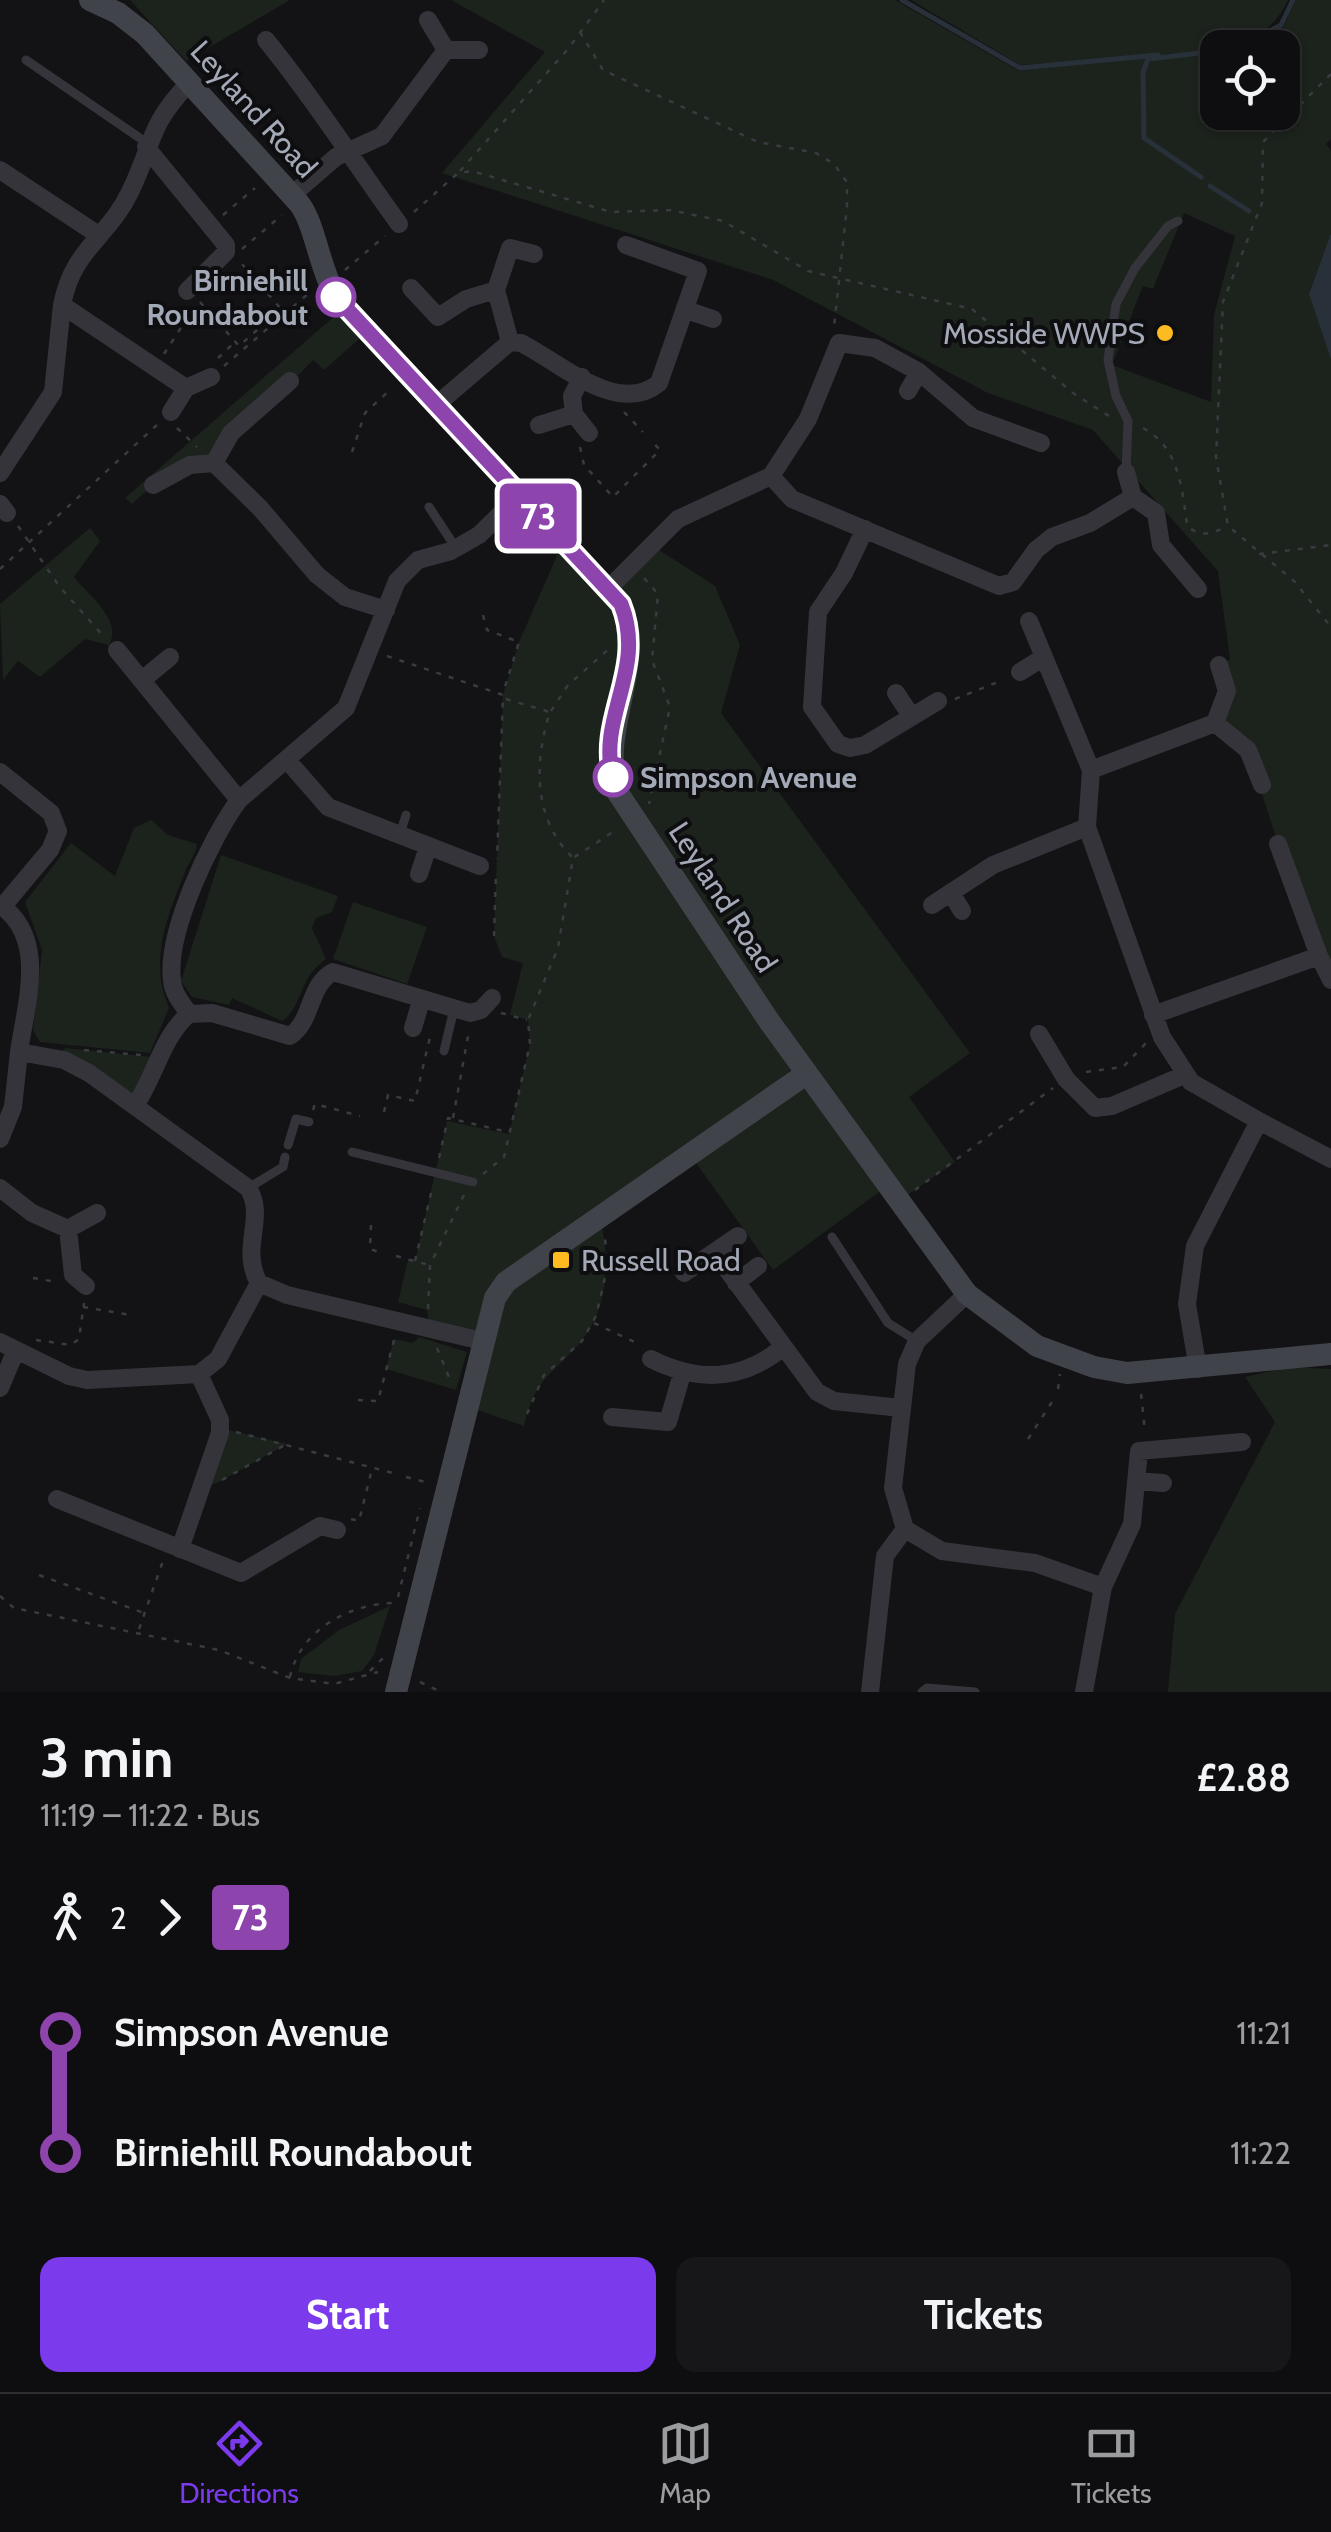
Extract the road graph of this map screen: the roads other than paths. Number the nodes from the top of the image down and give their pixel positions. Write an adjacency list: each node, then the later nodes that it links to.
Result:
1 (90, 0): 7 (street, Leyland Road)
2 (428, 20): 4 (street)
3 (266, 40): 9 (street)
4 (446, 50): 5 (street); 9 (street)
5 (479, 50)
6 (26, 60): 8 (lane)
7 (189, 83): 8 (street); 11 (street, Leyland Road)
8 (146, 145): 14 (street); 19 (street)
9 (350, 150): 11 (street); 13 (street)
10 (0, 170): 14 (street)
11 (295, 199): 30 (street, Leyland Road)
12 (1178, 221): 37 (lane)
13 (399, 224)
14 (98, 234): 20 (street)
15 (626, 245): 21 (street)
16 (534, 254): 18 (street)
17 (411, 288): 18 (street)
18 (496, 290): 23 (street)
19 (186, 291)
20 (62, 305): 28 (street); 38 (street)
21 (686, 310): 22 (street); 26 (street)
22 (713, 319)
23 (510, 342): 26 (street); 30 (street)
24 (919, 372): 29 (street); 35 (street); 39 (street)
25 (211, 377): 28 (street)
26 (582, 377): 31 (street)
27 (290, 381): 36 (street)
28 (186, 388): 32 (street)
29 (908, 392)
30 (436, 406): 41 (street, Leyland Road)
31 (574, 414): 33 (street); 34 (street)
32 (168, 415)
33 (539, 425)
34 (589, 433)
35 (1040, 443)
36 (214, 463): 40 (street); 48 (street)
37 (1126, 472): 42 (street)
38 (0, 473)
39 (770, 476): 44 (street); 46 (street)
40 (153, 485)
41 (518, 496): 45 (street); 46 (street, Leyland Road)
42 (1133, 497): 44 (street); 47 (street)
43 (429, 507): 45 (lane)
44 (865, 529): 58 (street)
45 (456, 548): 48 (street)
46 (608, 588): 86 (street, Leyland Road)
47 (1198, 589)
48 (386, 610): 60 (street)
49 (1029, 621): 52 (street)
50 (116, 650): 55 (street)
51 (170, 656): 55 (street)
52 (1044, 657): 54 (street); 61 (street)
53 (1218, 665): 59 (street)
54 (1020, 672)
55 (142, 680): 64 (street)
56 (896, 693): 58 (street)
57 (938, 701): 58 (street)
58 (910, 714)
59 (1216, 722): 61 (street); 63 (street)
60 (287, 760): 64 (street); 67 (street)
61 (1091, 770): 66 (street)
62 (0, 772): 74 (street)
63 (1262, 784)
64 (239, 800): 80 (street)
65 (406, 815): 67 (lane)
66 (1087, 827): 72 (street); 81 (street)
67 (399, 836): 69 (street)
68 (1278, 844): 76 (street)
69 (428, 846): 70 (street); 71 (street)
70 (480, 866)
71 (419, 874)
72 (951, 892): 73 (street); 75 (street)
73 (932, 905)
74 (2, 906): 85 (street)
75 (962, 911)
76 (1319, 956): 77 (street); 81 (street)
77 (1331, 980)
78 (420, 1001): 79 (street); 80 (street); 82 (street)
79 (475, 1007): 84 (lane)
80 (189, 1014): 88 (street)
81 (1153, 1015): 87 (street)
82 (413, 1028)
83 (1038, 1034): 87 (street)
84 (444, 1051)
85 (19, 1052): 88 (street); 91 (street)
86 (806, 1074): 109 (street, Leyland Road); 110 (street)
87 (1184, 1075): 89 (street)
88 (136, 1104): 98 (street)
89 (1259, 1121): 95 (street); 116 (street)
90 (309, 1122): 92 (lane)
91 (0, 1140)
92 (288, 1145)
93 (352, 1152): 96 (lane)
94 (285, 1156): 98 (lane)
95 (1331, 1159)
96 (473, 1182)
97 (0, 1188): 100 (street)
98 (248, 1188): 107 (street)
99 (97, 1213): 100 (street)
100 (68, 1230): 108 (street)
101 (738, 1236): 103 (street)
102 (832, 1237): 111 (lane)
103 (714, 1253): 105 (street); 106 (street)
104 (758, 1266): 106 (street)
105 (684, 1274)
106 (736, 1283): 113 (street)
107 (258, 1284): 110 (street); 117 (street)
108 (86, 1286)
109 (967, 1294): 111 (street); 116 (street, Leyland Road)
110 (482, 1341): 130 (street)
111 (917, 1341): 120 (street)
112 (8, 1346): 117 (street); 119 (street)
113 (782, 1348): 118 (street); 120 (street)
114 (1331, 1354): 116 (street, Leyland Road)
115 (651, 1358): 118 (street)
116 (1198, 1368)
117 (199, 1374): 128 (street)
118 (682, 1374): 121 (street)
119 (0, 1388)
120 (900, 1408): 127 (street)
121 (612, 1417)
122 (1242, 1442): 123 (street)
123 (1137, 1481): 124 (street); 129 (street)
124 (1163, 1483)
125 (57, 1499): 128 (street)
126 (338, 1530): 128 (street)
127 (905, 1530): 129 (street); 131 (street)
128 (174, 1547)
129 (1103, 1587): 134 (street)
130 (399, 1684)
131 (870, 1692)
132 (922, 1692): 133 (lane)
133 (975, 1692)
134 (1084, 1692)

